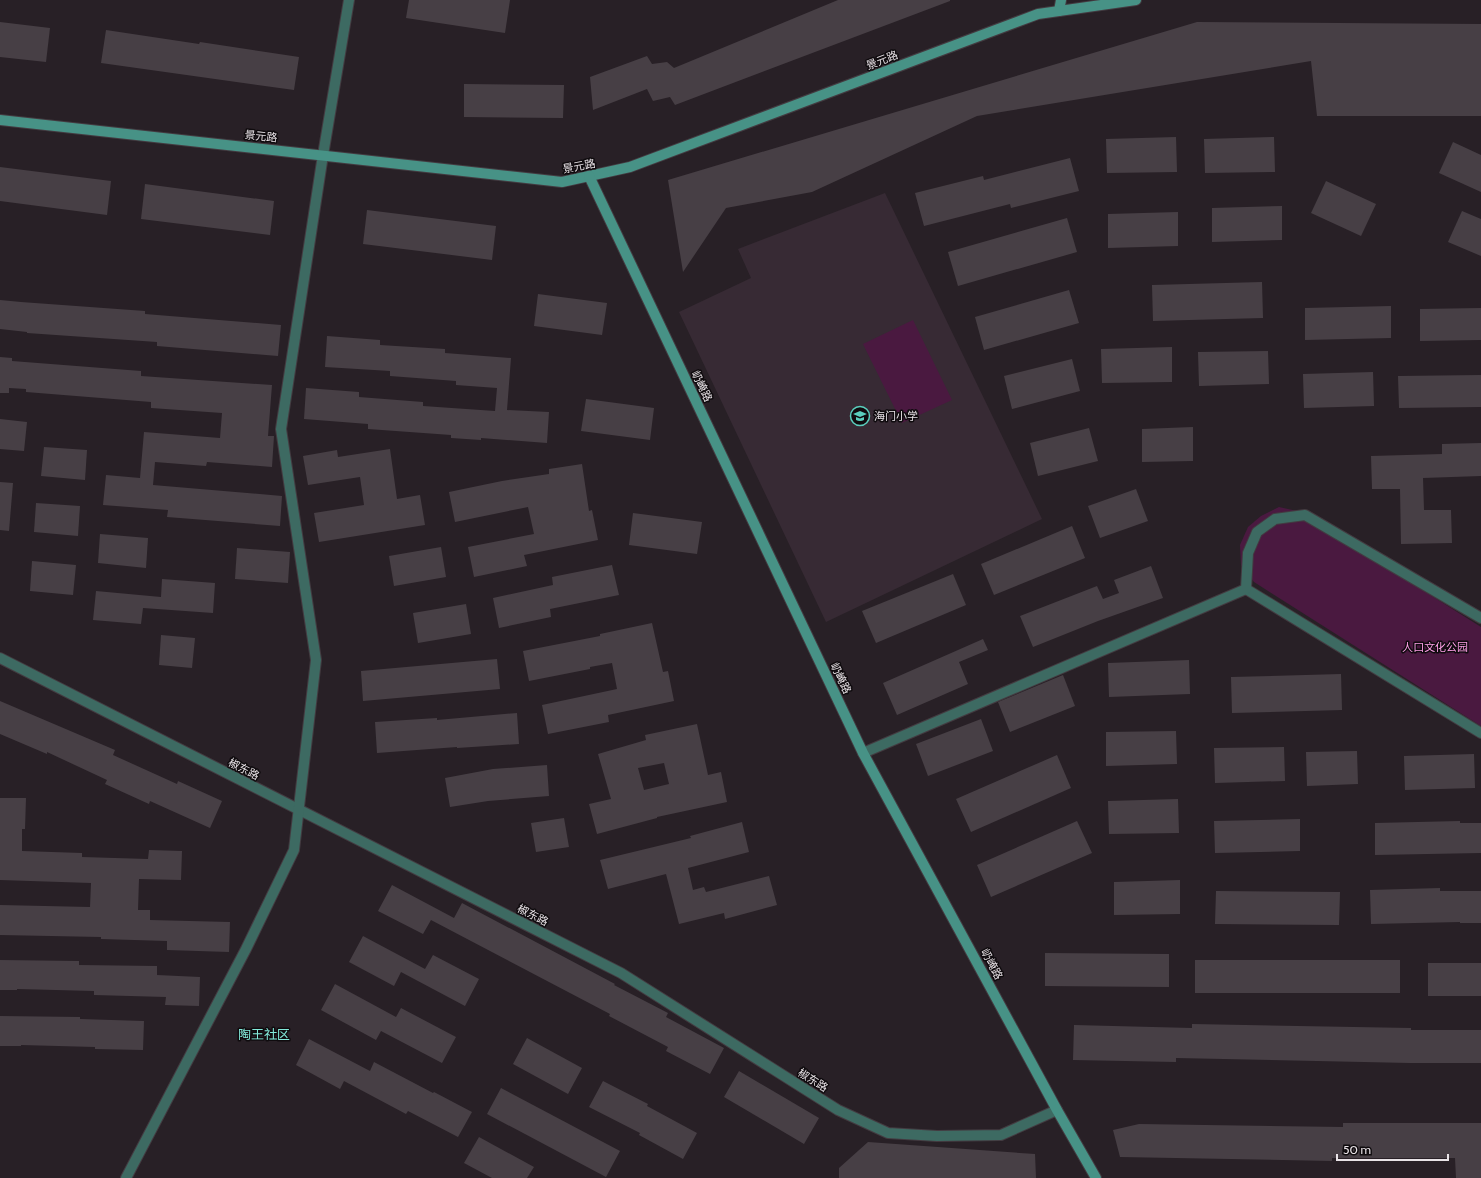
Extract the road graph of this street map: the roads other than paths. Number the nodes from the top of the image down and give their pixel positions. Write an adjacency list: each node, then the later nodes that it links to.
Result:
1 (349, 0): 6 (street)
2 (1061, 0): 4 (main road)
3 (1136, 0): 4 (main road, 景元路)
4 (1059, 11): 7 (main road, 景元路)
5 (0, 120): 6 (main road, 景元路)
6 (323, 155): 7 (main road, 景元路); 13 (street)
7 (588, 176): 12 (main road, 屷崦路)
8 (1246, 589): 9 (street); 11 (street); 12 (street)
9 (1481, 618)
10 (0, 658): 13 (street, 椒东路)
11 (1481, 733)
12 (864, 753): 14 (main road, 屷崦路)
13 (298, 810): 14 (street, 椒东路); 15 (street)
14 (1057, 1110): 16 (main road, 屷崦路)
15 (126, 1178)
16 (1096, 1178)

